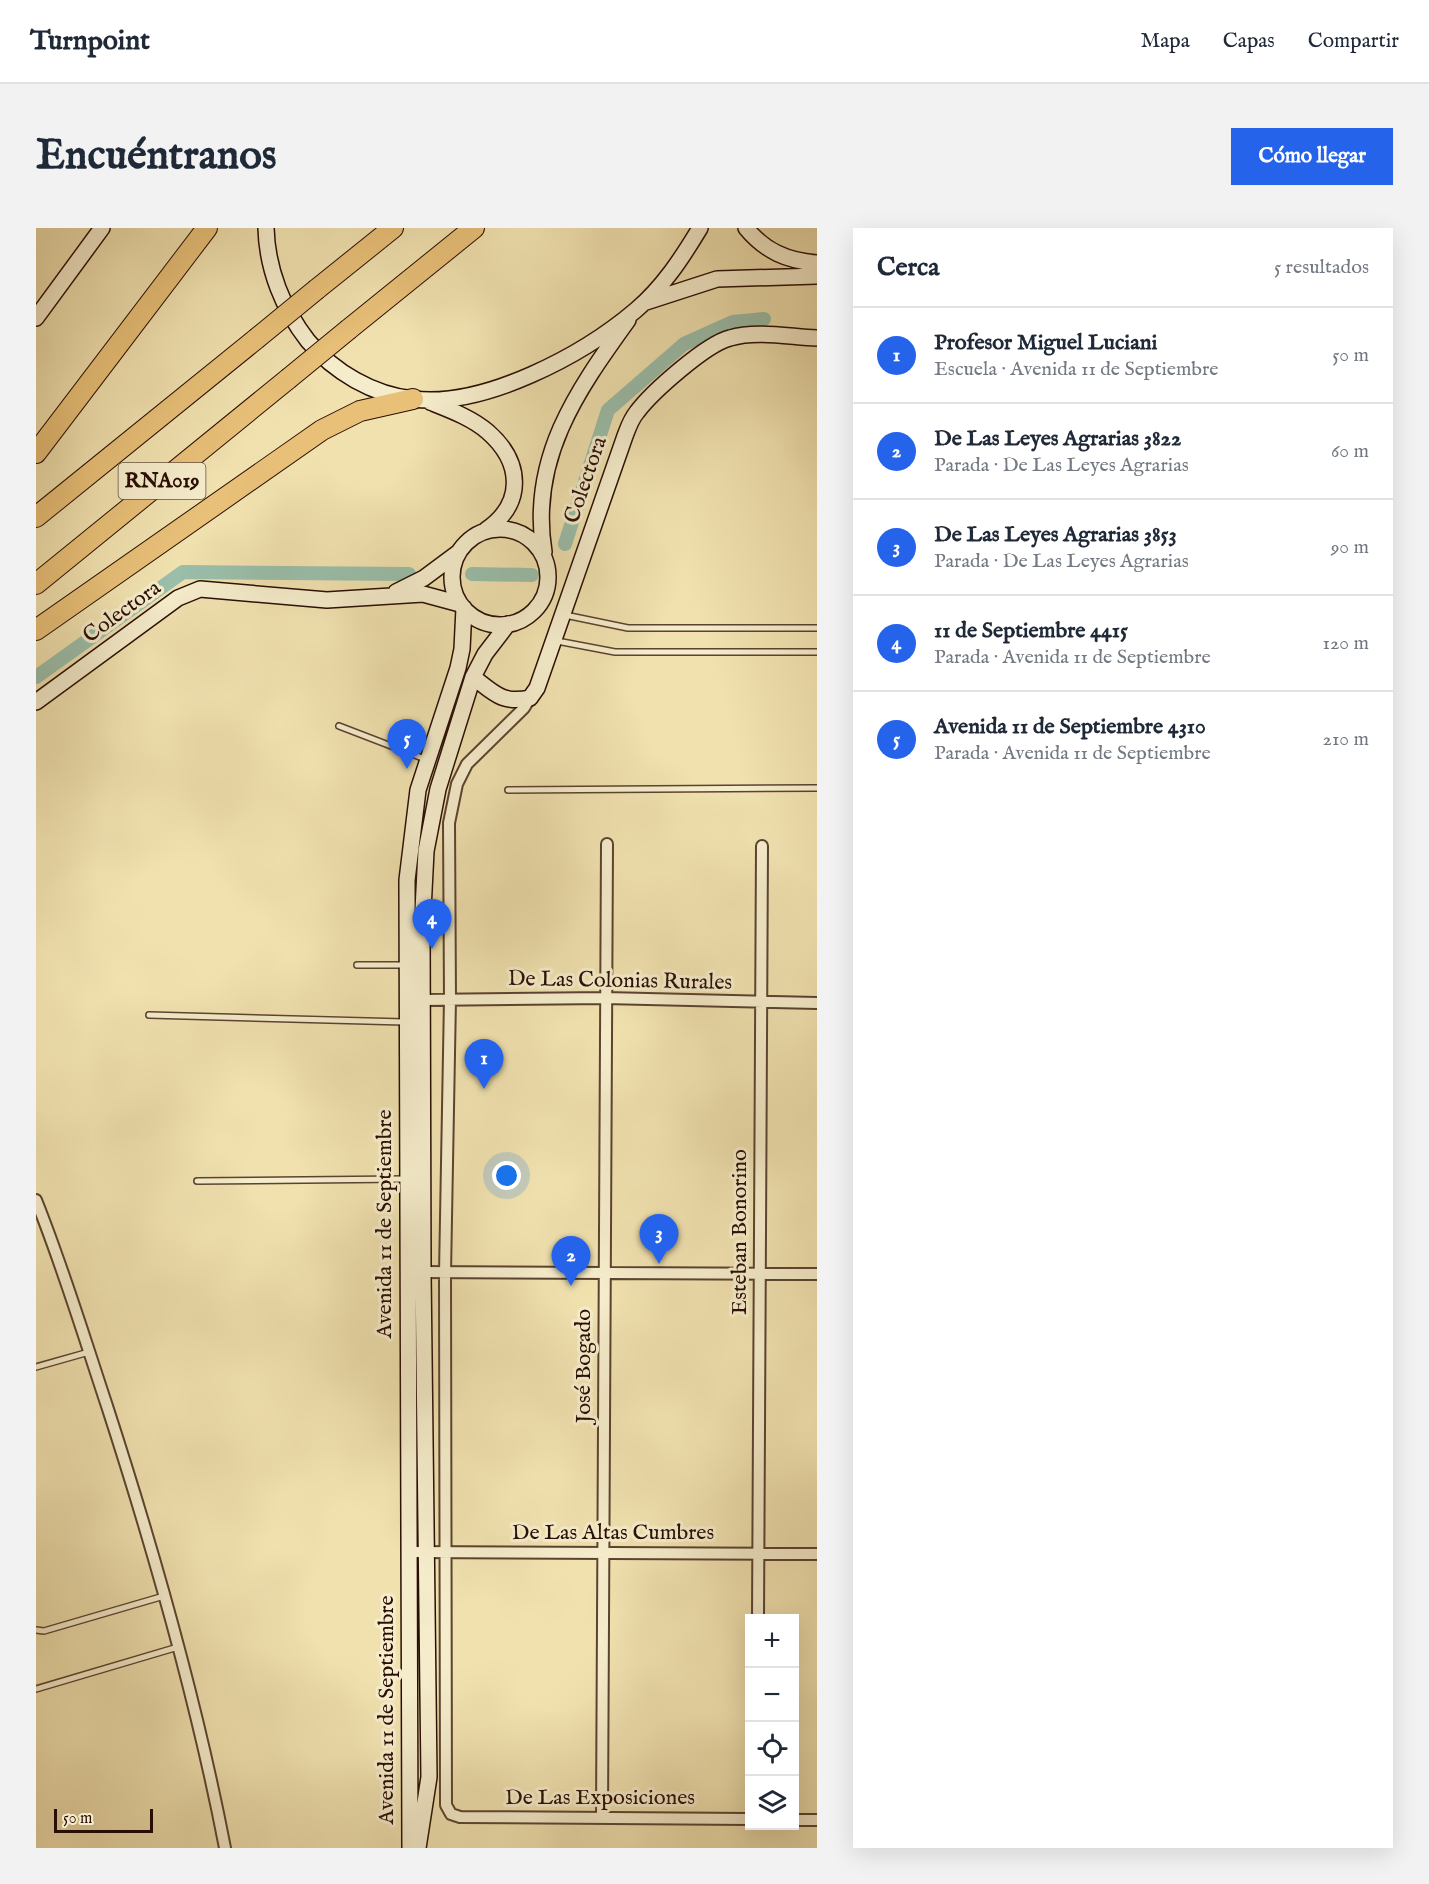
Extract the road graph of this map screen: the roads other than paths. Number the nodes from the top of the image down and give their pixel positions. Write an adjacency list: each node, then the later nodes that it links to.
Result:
1 (102, 228): 11 (main road)
2 (207, 228): 14 (highway)
3 (266, 228): 13 (main road)
4 (393, 228): 15 (highway, RNA019, bridge)
5 (474, 228): 19 (highway, RNA019, bridge)
6 (700, 228): 10 (main road)
7 (746, 228): 8 (main road)
8 (817, 263)
9 (817, 276): 10 (main road)
10 (639, 307): 13 (main road); 18 (main road)
11 (36, 318)
12 (817, 338): 22 (main road, Colectora)
13 (419, 400): 16 (main road); 25 (highway)
14 (36, 453)
15 (36, 517)
16 (484, 531): 17 (main road); 18 (main road)
17 (459, 552): 20 (main road, Colectora); 21 (main road)
18 (545, 558): 23 (main road)
19 (36, 584)
20 (388, 596): 21 (main road, Colectora); 30 (main road, Colectora)
21 (462, 606): 23 (main road); 32 (main road, Avenida 11 de Septiembre)
22 (564, 615): 24 (lane); 26 (main road, Colectora)
23 (508, 624): 28 (main road, Avenida 11 de Septiembre)
24 (817, 628)
25 (36, 630)
26 (555, 640): 27 (lane); 29 (main road, Colectora)
27 (817, 652)
28 (473, 677): 29 (main road); 41 (main road, Avenida 11 de Septiembre)
29 (530, 698): 40 (street)
30 (36, 702)
31 (339, 726): 32 (lane)
32 (427, 760): 38 (main road, Avenida 11 de Septiembre)
33 (817, 788): 34 (lane)
34 (508, 790)
35 (607, 844): 39 (street, José Bogado)
36 (762, 846): 42 (street, Esteban Bonorino)
37 (357, 965): 38 (lane)
38 (406, 965): 45 (main road, Avenida 11 de Septiembre)
39 (605, 998): 40 (street, De Las Colonias Rurales); 42 (street, De Las Colonias Rurales); 51 (street, José Bogado)
40 (450, 999): 41 (street, De Las Colonias Rurales); 50 (street)
41 (422, 1000): 49 (main road, Avenida 11 de Septiembre)
42 (761, 1002): 43 (street, De Las Colonias Rurales); 52 (street, Esteban Bonorino)
43 (817, 1003)
44 (149, 1015): 45 (lane)
45 (406, 1022): 46 (main road, Avenida 11 de Septiembre)
46 (407, 1179): 47 (lane); 49 (main road, Avenida 11 de Septiembre)
47 (197, 1181)
48 (36, 1200): 54 (street)
49 (415, 1272): 50 (street); 57 (main road, Avenida 11 de Septiembre); 58 (main road, Avenida 11 de Septiembre)
50 (445, 1273): 51 (street); 56 (street)
51 (604, 1273): 52 (street); 59 (street, José Bogado)
52 (760, 1274): 53 (street); 60 (street, Esteban Bonorino)
53 (817, 1274)
54 (89, 1352): 55 (lane); 62 (street)
55 (36, 1367)
56 (445, 1551): 58 (street, De Las Altas Cumbres); 59 (street, De Las Altas Cumbres); 67 (street, De Las Exposiciones)
57 (410, 1552): 58 (street, De Las Altas Cumbres); 72 (main road, Avenida 11 de Septiembre)
58 (426, 1552): 73 (main road, Avenida 11 de Septiembre)
59 (603, 1553): 60 (street, De Las Altas Cumbres); 67 (street, José Bogado)
60 (758, 1554): 61 (street, De Las Altas Cumbres); 63 (street, Esteban Bonorino)
61 (817, 1554)
62 (164, 1596): 64 (lane); 65 (street)
63 (758, 1614)
64 (36, 1630)
65 (179, 1646): 66 (lane); 71 (street)
66 (36, 1689)
67 (602, 1817): 68 (street, De Las Exposiciones)
68 (745, 1819)
69 (799, 1820): 70 (street)
70 (817, 1820)
71 (225, 1848)
72 (410, 1848)
73 (418, 1848)

